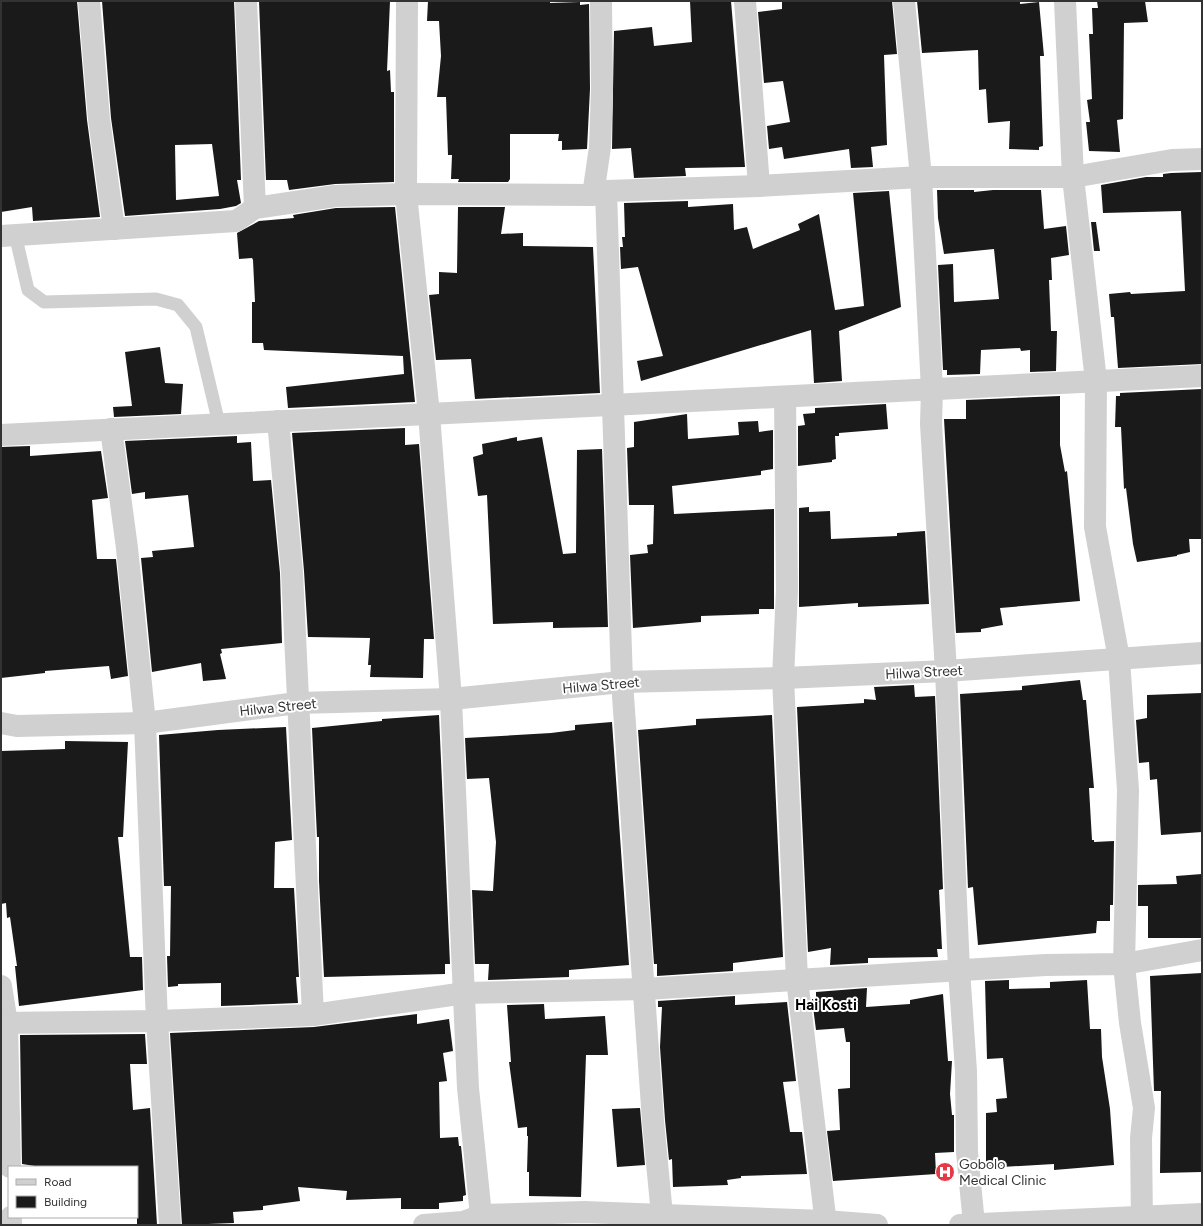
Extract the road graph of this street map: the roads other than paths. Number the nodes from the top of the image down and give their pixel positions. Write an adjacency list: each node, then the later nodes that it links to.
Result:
1 (89, 1): 15 (street)
2 (246, 1): 14 (street)
3 (407, 1): 13 (street)
4 (601, 1): 12 (street)
5 (745, 1): 11 (street)
6 (904, 1): 9 (street)
7 (1066, 1): 10 (street)
8 (1202, 159): 10 (street)
9 (921, 177): 10 (street); 11 (street); 19 (street)
10 (1073, 177): 18 (street)
11 (759, 186): 12 (street)
12 (600, 193): 13 (street); 21 (street)
13 (406, 194): 14 (street); 22 (street)
14 (255, 208): 15 (street)
15 (114, 229): 16 (street)
16 (8, 235): 24 (lane)
17 (1202, 376): 18 (street)
18 (1096, 382): 19 (street); 28 (street)
19 (932, 390): 20 (street); 29 (street)
20 (785, 397): 21 (street); 30 (street)
21 (613, 405): 22 (street); 31 (street)
22 (429, 414): 23 (street); 32 (street)
23 (278, 421): 24 (street); 33 (street)
24 (219, 424): 25 (street)
25 (111, 430): 26 (street); 35 (street)
26 (1, 435)
27 (1202, 653): 28 (street, Hilwa Street)
28 (1119, 660): 29 (street, Hilwa Street); 37 (street)
29 (946, 671): 30 (street, Hilwa Street); 38 (street)
30 (783, 678): 31 (street, Hilwa Street); 39 (street)
31 (622, 682): 32 (street, Hilwa Street); 41 (street)
32 (452, 699): 33 (street, Hilwa Street); 42 (street)
33 (298, 703): 35 (street, Hilwa Street); 43 (street)
34 (1, 723): 35 (street, Hilwa Street)
35 (145, 723): 44 (street)
36 (1202, 950): 37 (street)
37 (1124, 964): 38 (street); 50 (street)
38 (959, 970): 39 (street); 55 (street)
39 (797, 979): 41 (street); 51 (street)
40 (1, 986): 45 (street)
41 (645, 989): 42 (street); 48 (street)
42 (465, 993): 43 (street); 49 (street)
43 (313, 1015): 44 (street)
44 (157, 1021): 45 (street); 52 (street)
45 (4, 1023): 46 (street)
46 (10, 1166)
47 (1202, 1214): 50 (street)
48 (662, 1215): 49 (street); 51 (street)
49 (482, 1220): 53 (street)
50 (1142, 1221): 55 (street)
51 (825, 1223): 54 (street)
52 (170, 1225)
53 (424, 1225)
54 (877, 1225)
55 (967, 1225)

